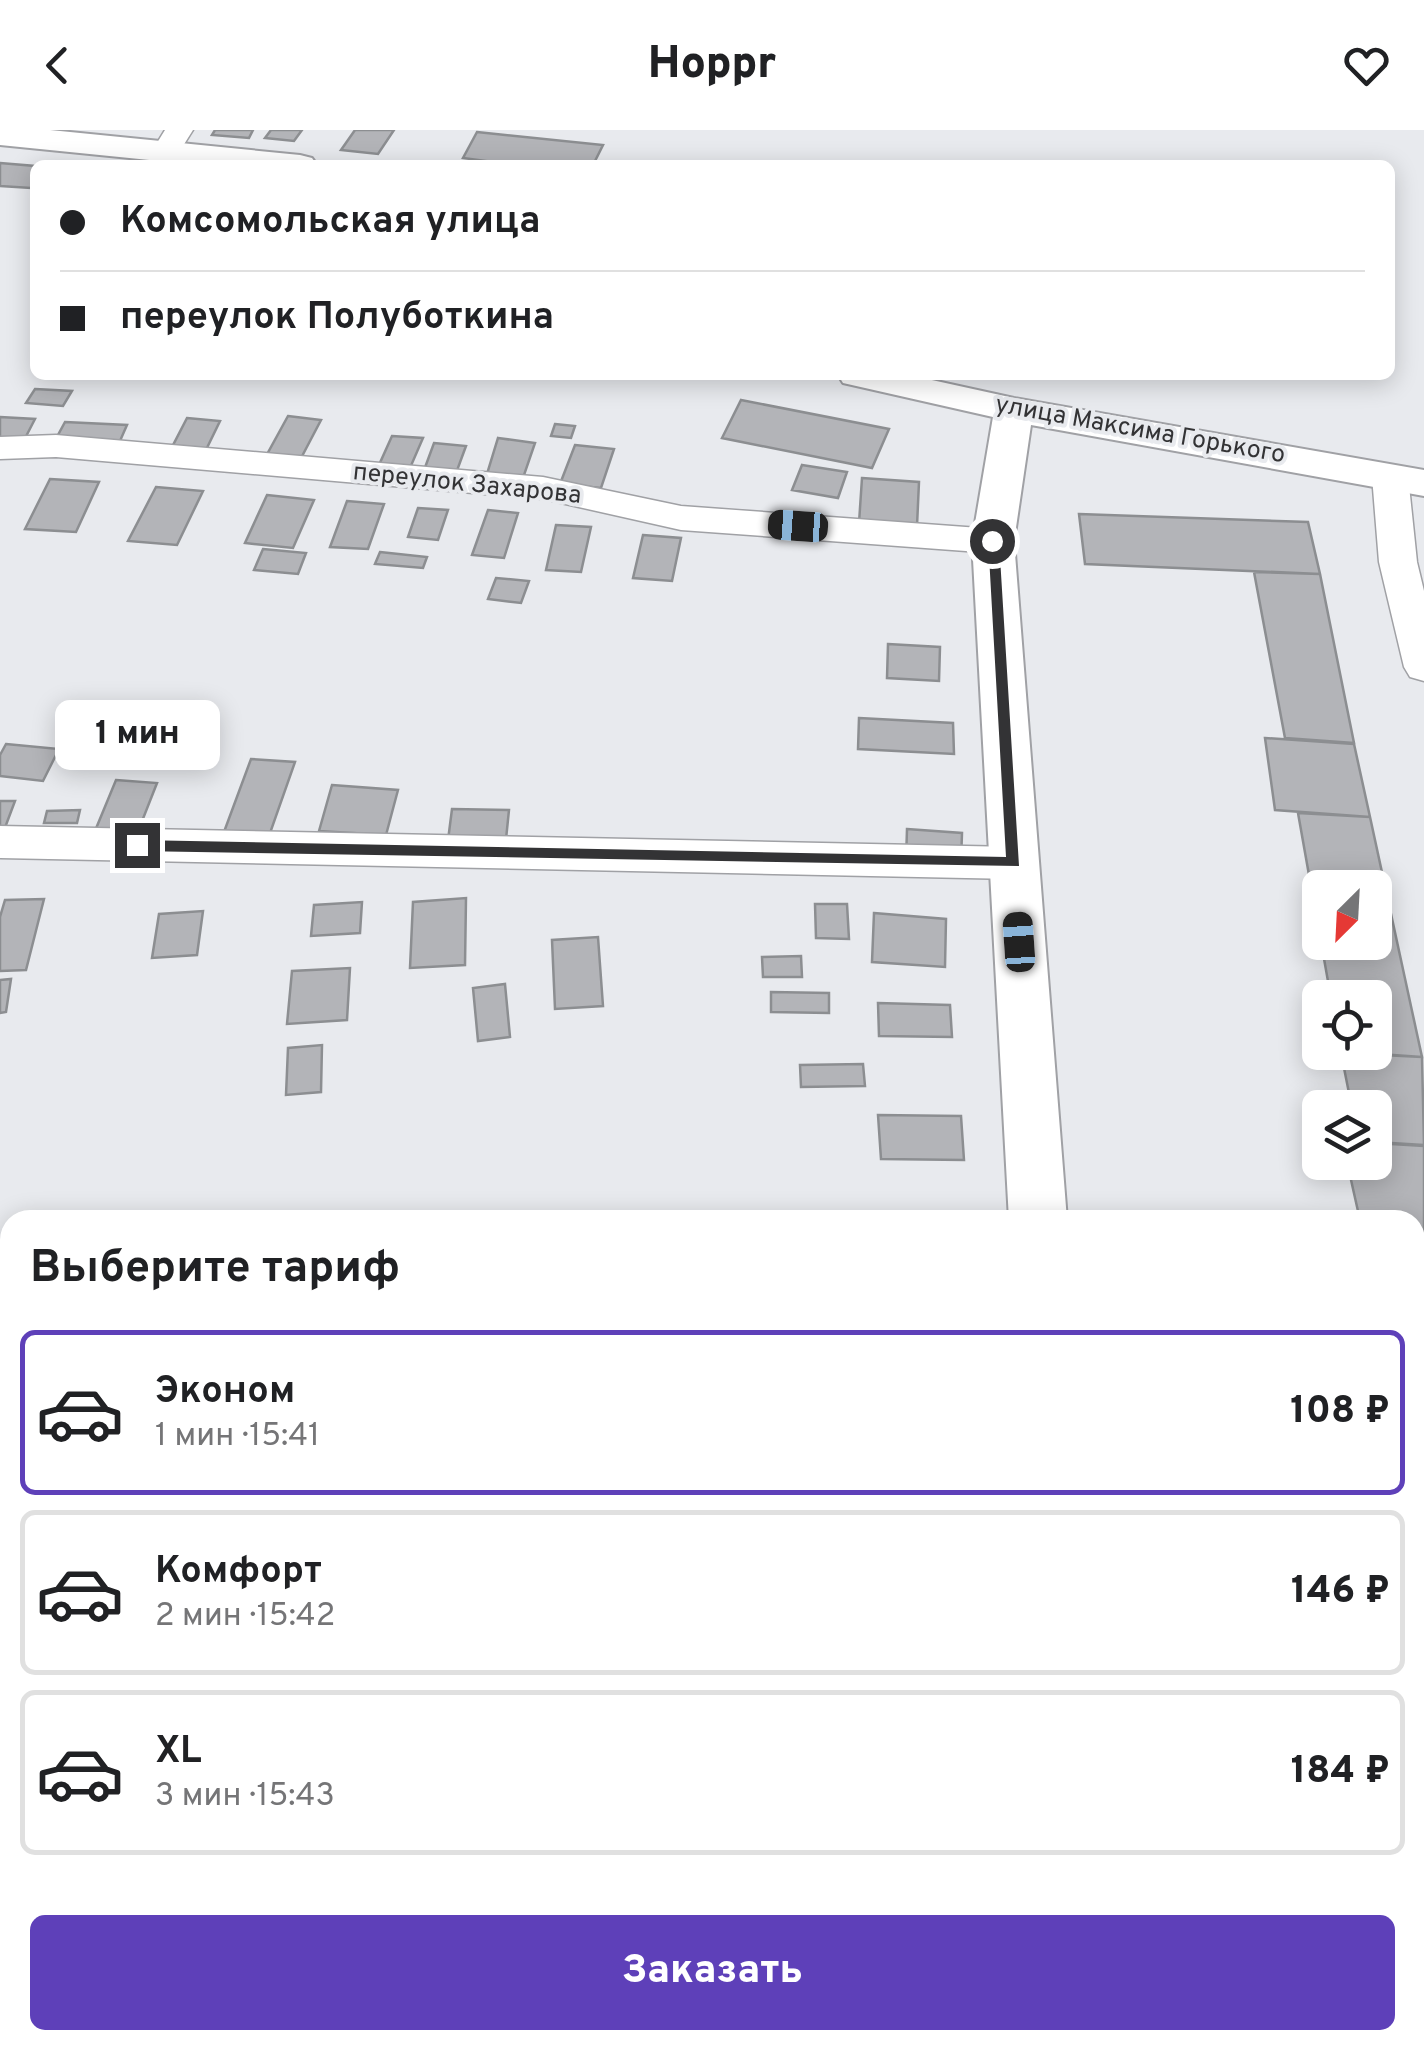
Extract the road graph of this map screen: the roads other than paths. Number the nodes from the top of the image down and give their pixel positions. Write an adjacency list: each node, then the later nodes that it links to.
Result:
1 (0, 135): 2 (main road)
2 (172, 140): 3 (main road)
3 (274, 160)
4 (879, 380): 5 (main road, улица Максима Горького)
5 (1014, 410): 7 (main road, улица Максима Горького); 8 (main road)
6 (0, 448): 8 (street, переулок Захарова)
7 (1407, 480): 9 (street)
8 (992, 541): 11 (main road)
9 (1424, 667)
10 (0, 842): 11 (street)
11 (1014, 862): 12 (main road)
12 (1037, 1210)

